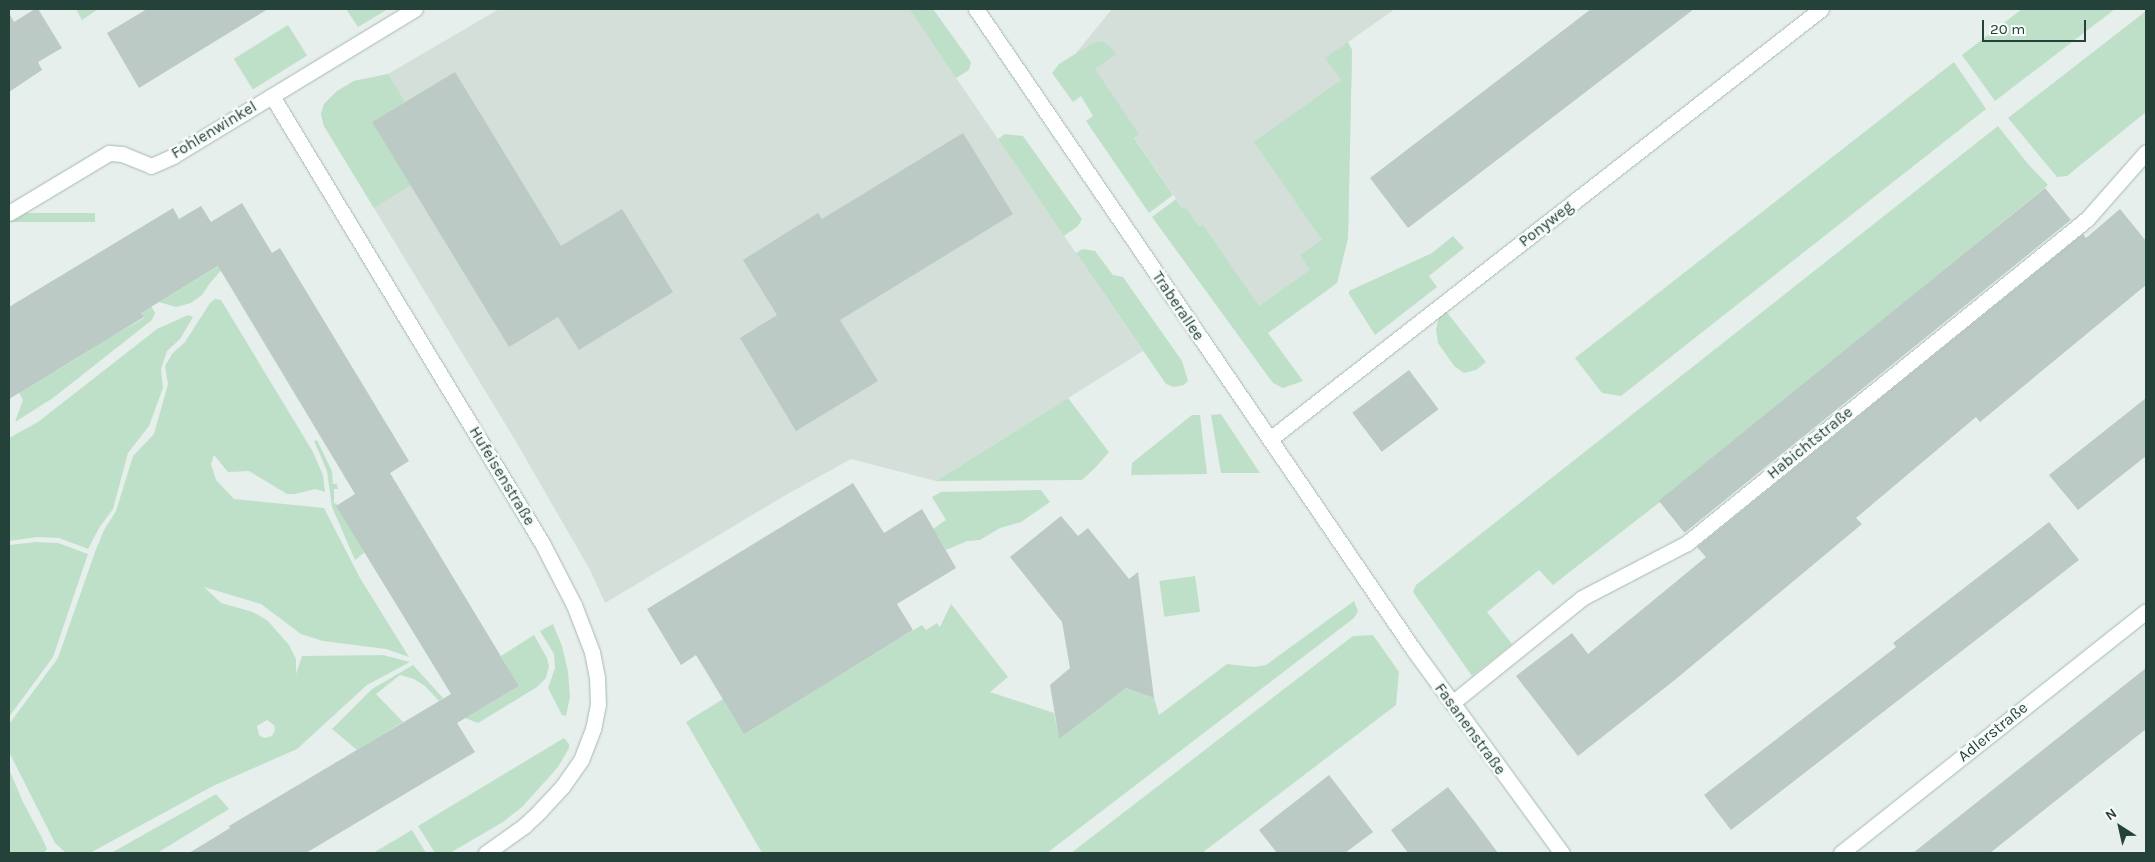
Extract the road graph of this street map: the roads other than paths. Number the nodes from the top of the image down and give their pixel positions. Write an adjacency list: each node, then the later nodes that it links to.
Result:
1 (415, 9): 4 (street, Fohlenwinkel)
2 (976, 9): 7 (street, Traberallee)
3 (1821, 9): 7 (street, Ponyweg)
4 (272, 96): 6 (street, Fohlenwinkel); 11 (street, Hufeisenstraße)
5 (2146, 152): 10 (street, Habichtstraße)
6 (9, 213)
7 (1270, 439): 8 (street, Traberallee)
8 (1382, 603): 10 (street, Fasanenstraße)
9 (2146, 611): 13 (street, Adlerstraße)
10 (1452, 703): 12 (street, Fasanenstraße)
11 (486, 853)
12 (1562, 853)
13 (1841, 853)

